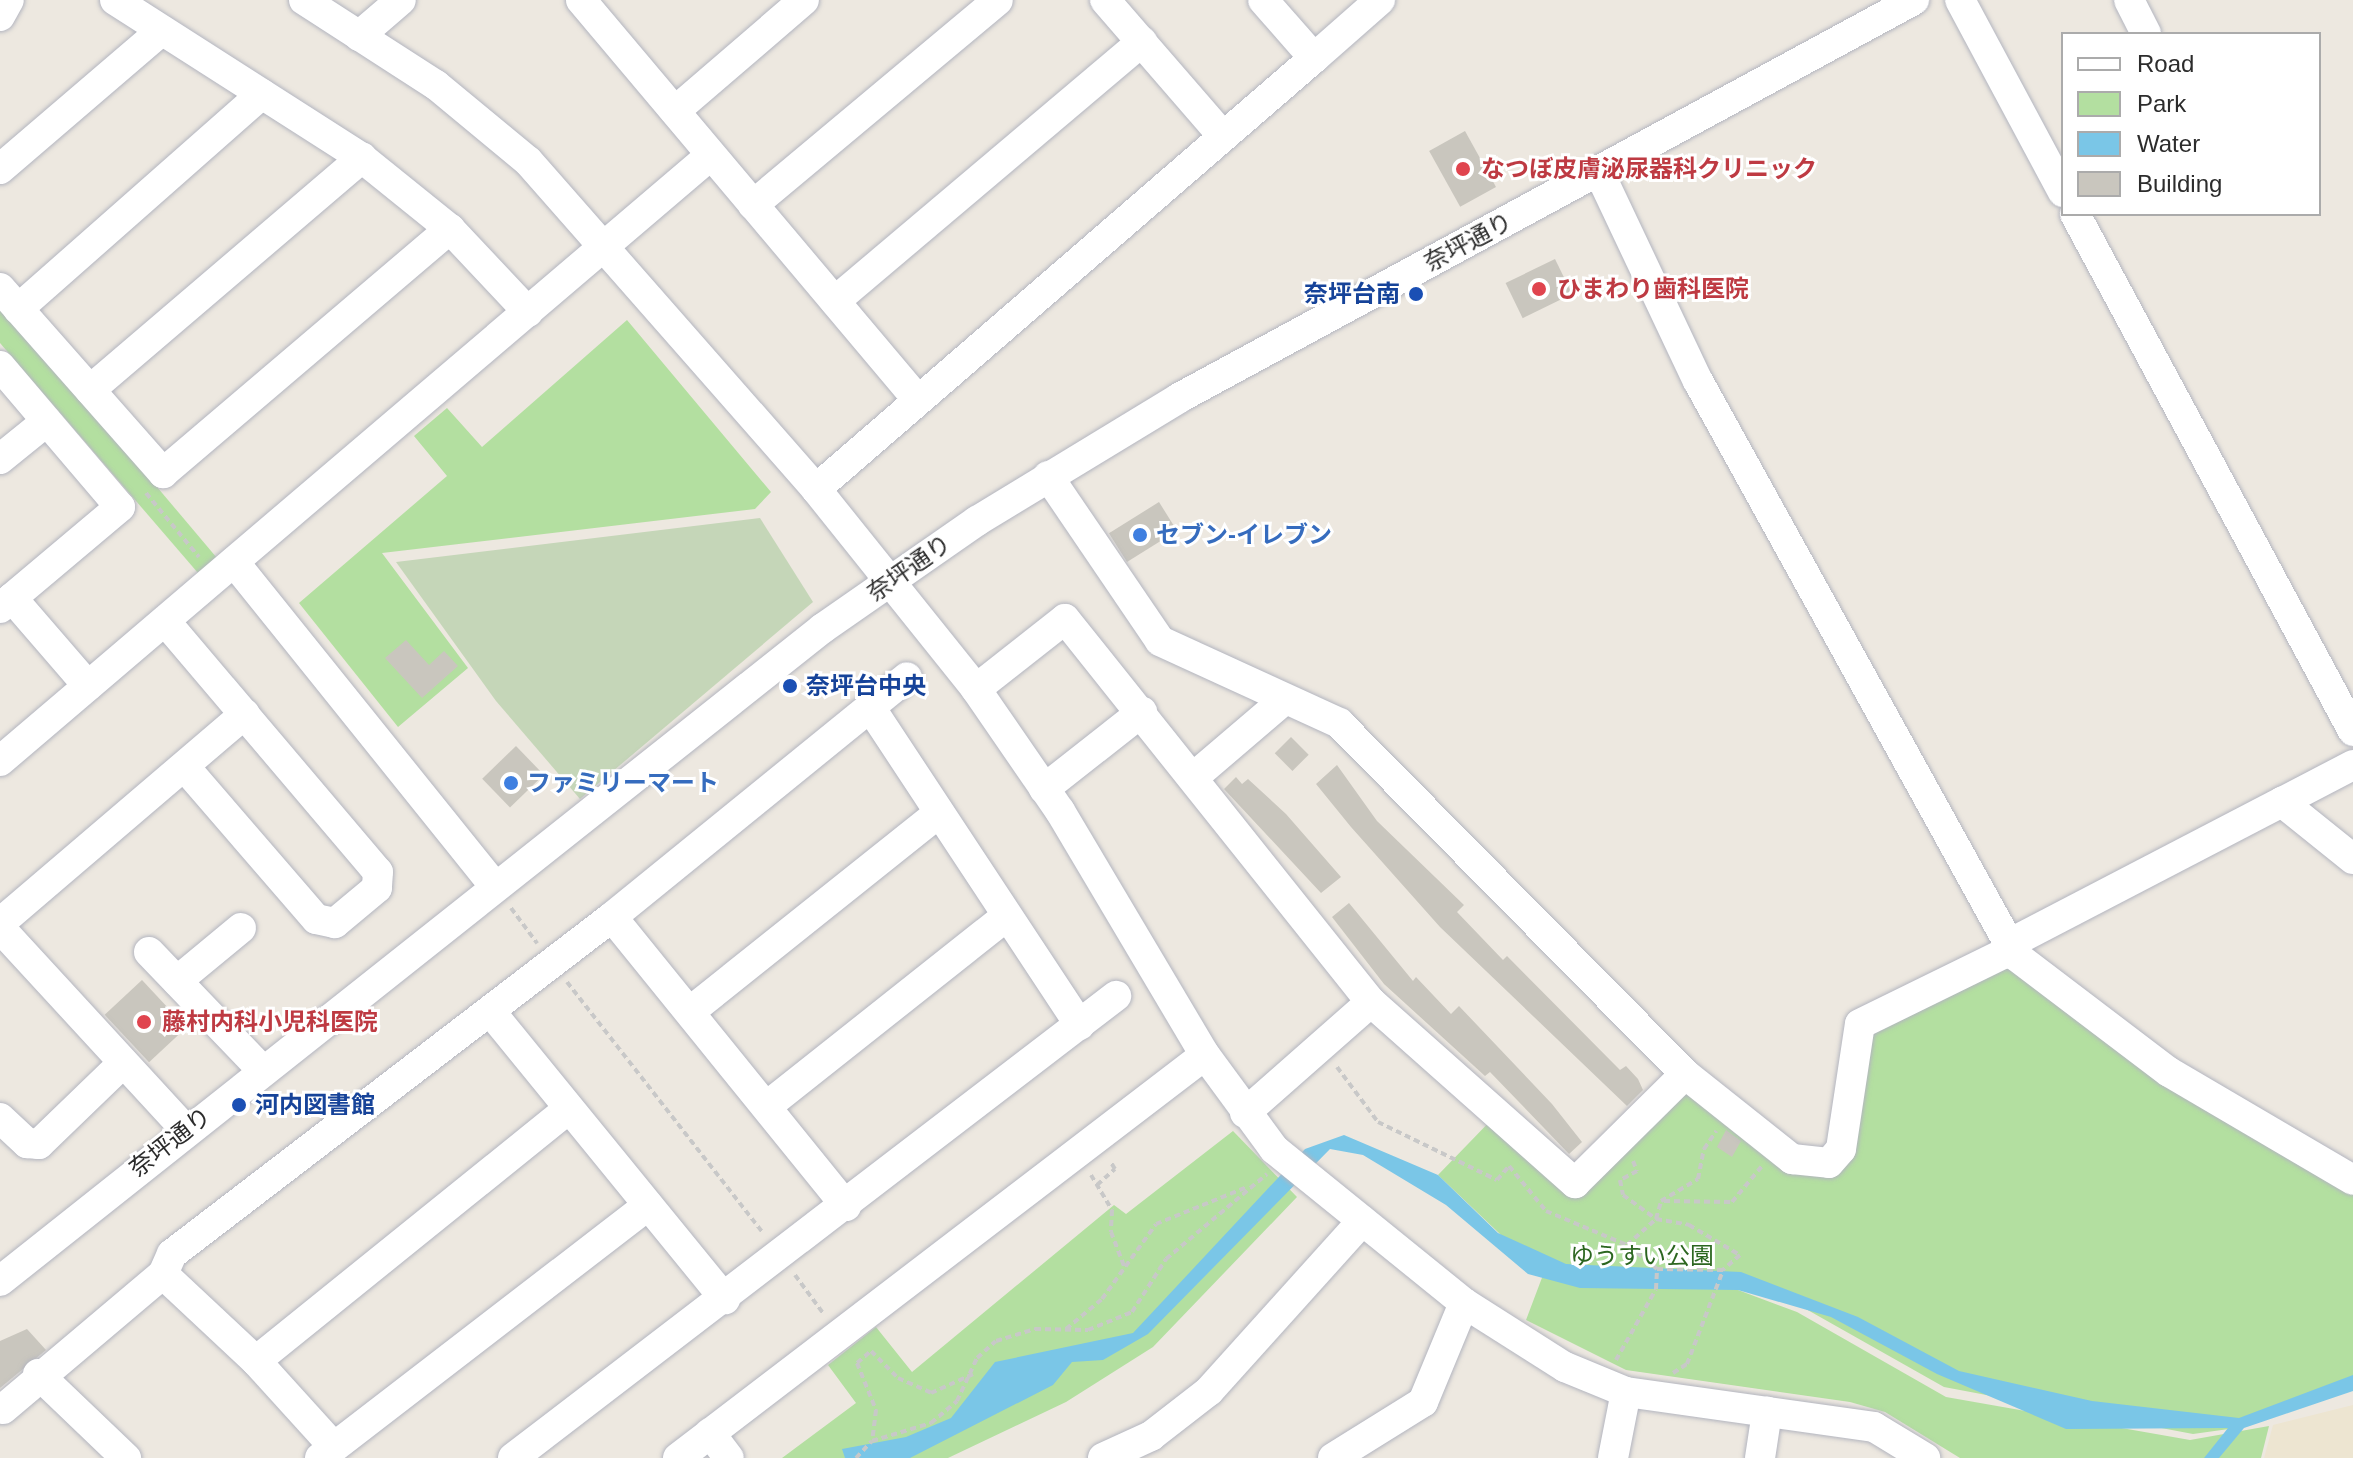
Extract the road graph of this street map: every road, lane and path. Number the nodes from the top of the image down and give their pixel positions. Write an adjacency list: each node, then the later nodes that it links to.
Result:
1 (9, 0): 14 (street)
2 (115, 0): 15 (street)
3 (304, 0): 17 (street)
4 (401, 0): 17 (street)
5 (804, 0): 21 (street)
6 (998, 0): 28 (street)
7 (1105, 0): 18 (street)
8 (1263, 0): 19 (street)
9 (1380, 0): 19 (street)
10 (1914, 0): 26 (street, 奈坪通り)
11 (1960, 0): 27 (street)
12 (2129, 0): 16 (street)
13 (596, 5): 21 (street)
14 (0, 16)
15 (162, 30): 20 (street); 25 (street)
16 (2145, 32)
17 (359, 36): 31 (street)
18 (1142, 42): 22 (street); 33 (street)
19 (1314, 58): 22 (street)
20 (262, 94): 24 (street); 32 (street)
21 (675, 111): 23 (street)
22 (1221, 134): 37 (street)
23 (711, 155): 28 (street); 31 (street)
24 (362, 158): 30 (street); 36 (street)
25 (0, 169)
26 (1599, 172): 40 (street, 奈坪通り); 67 (street)
27 (2061, 188)
28 (753, 205): 33 (street)
29 (2076, 216): 53 (street)
30 (450, 229): 34 (street); 36 (street)
31 (605, 246): 34 (street); 41 (street)
32 (9, 298): 36 (street)
33 (835, 301): 37 (street)
34 (528, 312): 42 (street)
35 (0, 366): 38 (street)
36 (90, 390)
37 (918, 400): 41 (street)
38 (47, 421): 39 (street); 44 (street)
39 (0, 459)
40 (1048, 476): 43 (street, 奈坪通り); 49 (street)
41 (816, 489): 43 (street)
42 (234, 562): 45 (street); 62 (street)
43 (890, 580): 48 (street); 62 (street, 奈坪通り)
44 (6, 603): 47 (street)
45 (165, 621): 47 (street); 52 (street)
46 (907, 677): 50 (street)
47 (88, 686): 54 (street)
48 (976, 689): 51 (street); 58 (street)
49 (1285, 699): 57 (street); 80 (street)
50 (870, 707): 60 (street); 64 (street)
51 (1142, 712): 57 (street); 58 (street)
52 (245, 714): 56 (street); 56 (street)
53 (2353, 731)
54 (0, 761)
55 (2353, 765): 59 (street)
56 (185, 767): 65 (street)
57 (1195, 776): 72 (street)
58 (1044, 789): 77 (street)
59 (2282, 802): 61 (street); 67 (street)
60 (939, 813): 63 (street); 73 (street)
61 (2353, 859)
62 (495, 887): 69 (path); 79 (street, 奈坪通り)
63 (1007, 916): 75 (street); 81 (street)
64 (612, 917): 69 (street); 73 (street)
65 (0, 925): 78 (street)
66 (241, 928): 70 (street)
67 (2009, 944): 86 (street); 90 (street)
68 (149, 952): 70 (street)
69 (552, 964): 74 (street); 97 (path)
70 (177, 981): 79 (street)
71 (1116, 996): 75 (street)
72 (1371, 1002): 76 (street); 80 (street)
73 (692, 1010): 81 (street)
74 (490, 1011): 82 (street); 101 (street)
75 (1080, 1025): 93 (street)
76 (1321, 1046): 83 (street); 96 (path)
77 (1205, 1055): 83 (street); 88 (street)
78 (123, 1063): 84 (street); 85 (street)
79 (262, 1070): 85 (street, 奈坪通り)
80 (1685, 1074): 86 (street)
81 (767, 1106): 93 (street)
82 (569, 1108): 92 (street); 107 (street)
83 (1245, 1113): 95 (street)
84 (0, 1118)
85 (185, 1129): 102 (street, 奈坪通り)
86 (1778, 1147): 91 (path)
87 (1704, 1149): 91 (path)
88 (1077, 1153): 98 (path); 106 (street)
89 (1637, 1171): 94 (path)
90 (2353, 1180)
91 (1661, 1201): 94 (path)
92 (648, 1205): 103 (street); 116 (street)
93 (846, 1206): 97 (street)
94 (1656, 1219): 96 (path); 100 (path)
95 (1362, 1221): 104 (street); 122 (street)
96 (1627, 1245): 99 (path)
97 (781, 1256): 103 (street); 106 (path)
98 (1125, 1268): 105 (path); 105 (path)
99 (1657, 1269): 100 (path); 111 (path)
100 (1723, 1270): 108 (path)
101 (163, 1274): 107 (street); 109 (street)
102 (0, 1281)
103 (725, 1299): 118 (street)
104 (1464, 1303): 111 (street); 123 (street)
105 (1066, 1329): 110 (path)
106 (839, 1334): 114 (street)
107 (256, 1361): 116 (street)
108 (1687, 1364)
109 (38, 1374): 112 (street); 117 (street)
110 (973, 1374): 115 (path); 115 (path)
111 (1619, 1378): 113 (street); 124 (street)
112 (3, 1409)
113 (1767, 1412): 125 (street); 126 (street)
114 (710, 1433): 119 (street); 120 (street)
115 (872, 1441): 121 (path)
116 (327, 1452)
117 (126, 1458)
118 (513, 1458)
119 (678, 1458)
120 (729, 1458)
121 (856, 1458)
122 (1103, 1458)
123 (1333, 1458)
124 (1613, 1458)
125 (1760, 1458)
126 (1925, 1458)

